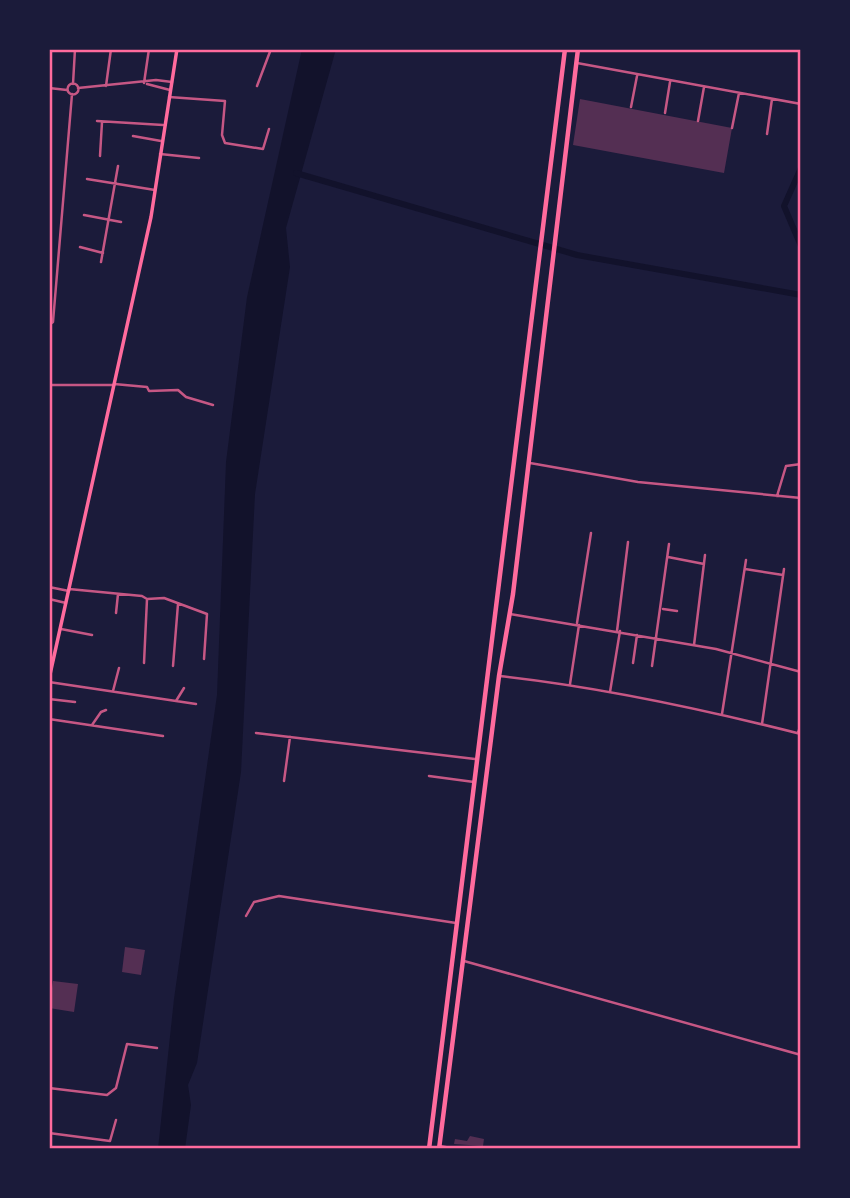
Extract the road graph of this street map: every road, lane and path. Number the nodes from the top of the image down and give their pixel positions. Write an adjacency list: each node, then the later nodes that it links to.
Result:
1 (75, 49): 13 (street)
2 (111, 49): 14 (street)
3 (149, 49): 12 (street)
4 (177, 49): 11 (main road)
5 (271, 49): 15 (street)
6 (565, 49): 113 (main road)
7 (578, 49): 8 (main road)
8 (577, 63): 9 (street); 52 (main road)
9 (637, 75): 10 (street); 26 (street)
10 (670, 81): 16 (street); 27 (street)
11 (172, 82): 12 (street); 20 (main road)
12 (144, 83): 14 (street); 20 (street)
13 (73, 84): 18 (street); 19 (street)
14 (106, 86): 18 (street)
15 (257, 86)
16 (704, 86): 21 (street); 28 (street)
17 (49, 88): 19 (street)
18 (78, 88): 22 (street)
19 (68, 90): 22 (street)
20 (170, 90): 23 (main road)
21 (739, 93): 24 (street); 30 (street)
22 (72, 94): 48 (street)
23 (169, 97): 29 (main road); 31 (street)
24 (772, 99): 25 (street); 32 (street)
25 (801, 104)
26 (631, 107)
27 (664, 113)
28 (698, 121)
29 (163, 125): 34 (main road); 36 (street)
30 (732, 128)
31 (269, 129)
32 (767, 134)
33 (133, 136): 34 (street)
34 (161, 141): 35 (main road)
35 (160, 154): 37 (street); 41 (main road)
36 (100, 156)
37 (200, 158)
38 (117, 166): 40 (street)
39 (87, 179): 40 (street)
40 (115, 183): 41 (street); 43 (street)
41 (155, 190): 50 (main road)
42 (84, 215): 43 (street)
43 (108, 219): 44 (street); 46 (street)
44 (121, 222)
45 (80, 247): 46 (street)
46 (103, 253): 47 (street)
47 (101, 262)
48 (49, 325)
49 (49, 385): 50 (street)
50 (114, 385): 51 (street); 67 (main road)
51 (213, 405)
52 (529, 463): 54 (street); 76 (main road)
53 (801, 464): 54 (street)
54 (778, 496): 55 (street)
55 (801, 498)
56 (591, 533): 77 (street)
57 (628, 542): 79 (street)
58 (669, 544): 60 (street)
59 (705, 555): 62 (street)
60 (668, 557): 62 (street); 73 (street)
61 (746, 560): 63 (street)
62 (704, 564): 83 (street)
63 (745, 569): 65 (street); 84 (street)
64 (784, 569): 65 (street)
65 (783, 575): 88 (street)
66 (49, 587): 67 (street)
67 (69, 590): 68 (street); 71 (main road)
68 (118, 594): 70 (street); 75 (street)
69 (49, 599): 71 (street)
70 (148, 599): 72 (street); 86 (street)
71 (66, 603): 78 (main road)
72 (178, 603): 85 (street); 89 (street)
73 (661, 609): 74 (street); 82 (street)
74 (677, 611)
75 (117, 613)
76 (510, 614): 77 (street); 93 (main road)
77 (578, 624): 79 (street); 95 (street)
78 (60, 628): 81 (street); 94 (main road)
79 (619, 631): 80 (street); 98 (street)
80 (637, 634): 82 (street); 87 (street)
81 (92, 635)
82 (657, 638): 83 (street); 90 (street)
83 (694, 645): 84 (street)
84 (733, 653): 88 (street); 104 (street)
85 (204, 659)
86 (144, 663)
87 (633, 663)
88 (770, 664): 92 (street); 106 (street)
89 (173, 666)
90 (652, 666)
91 (119, 668): 97 (street)
92 (801, 672)
93 (499, 676): 95 (street); 119 (main road)
94 (49, 681): 97 (street)
95 (570, 684): 98 (street)
96 (184, 688): 100 (street)
97 (113, 691): 100 (street)
98 (610, 692): 104 (street)
99 (49, 699): 101 (street)
100 (176, 701): 102 (street)
101 (75, 702)
102 (196, 704)
103 (106, 710): 108 (street)
104 (722, 714): 106 (street)
105 (49, 719): 108 (street)
106 (762, 724): 110 (street)
107 (801, 724): 110 (street)
108 (92, 725): 111 (street)
109 (256, 733): 112 (street)
110 (800, 734)
111 (163, 736)
112 (290, 737): 113 (street); 115 (street)
113 (479, 760): 116 (main road)
114 (429, 776): 116 (street)
115 (285, 781)
116 (476, 782): 118 (main road)
117 (246, 915): 118 (street)
118 (456, 923): 122 (main road)
119 (463, 961): 121 (street); 123 (main road)
120 (157, 1048): 124 (street)
121 (801, 1055)
122 (436, 1080): 123 (main road); 128 (main road)
123 (449, 1082): 127 (main road)
124 (49, 1088)
125 (116, 1120): 126 (street)
126 (49, 1133)
127 (440, 1148): 129 (street)
128 (429, 1149)
129 (456, 1149)

